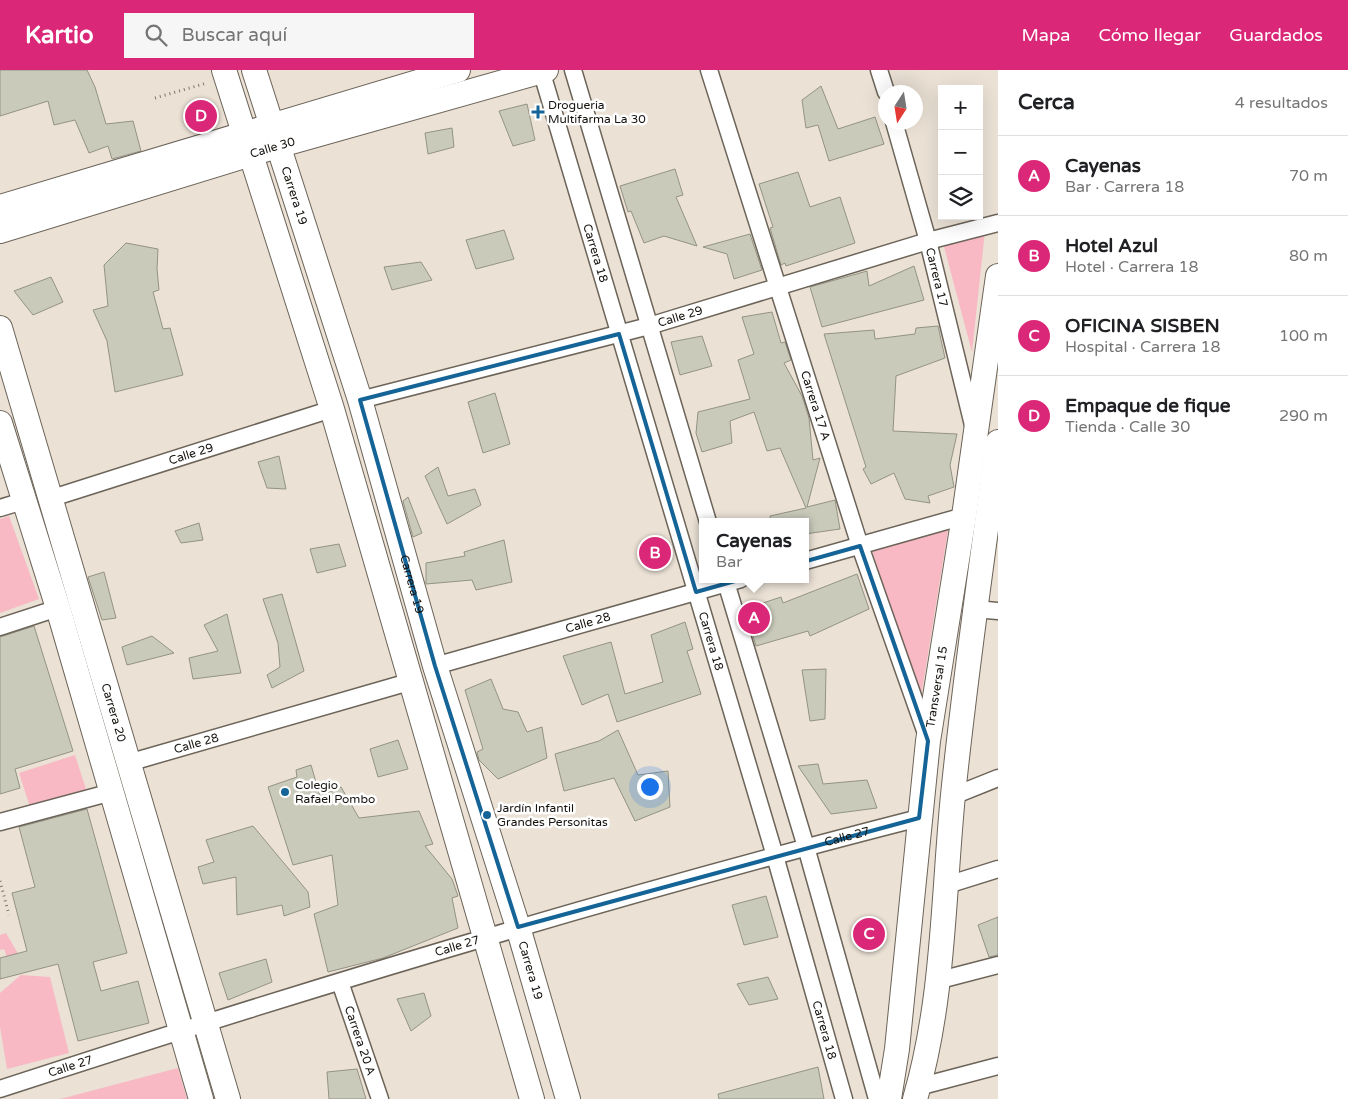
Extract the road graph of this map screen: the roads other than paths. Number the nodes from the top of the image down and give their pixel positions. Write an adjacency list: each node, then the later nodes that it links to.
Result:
1 (254, 70): 10 (main road, Carrera 19)
2 (458, 70): 10 (main road, Calle 30)
3 (543, 70): 10 (main road, Calle 30); 20 (street, Carrera 18)
4 (573, 70): 18 (street)
5 (709, 70): 17 (street, Carrera 17 A)
6 (879, 70): 8 (street)
7 (225, 73): 11 (main road)
8 (884, 85)
9 (896, 130): 15 (street, Carrera 17)
10 (274, 135): 11 (main road, Calle 30); 21 (main road, Carrera 19)
11 (247, 143): 12 (main road, Calle 30); 14 (main road, Calle 30); 22 (main road)
12 (0, 207)
13 (998, 224): 15 (street, Calle 29)
14 (0, 232)
15 (928, 241): 17 (street, Calle 29); 24 (street, Carrera 17)
16 (998, 276): 24 (main road, Transversal 15)
17 (778, 286): 18 (street, Calle 29); 32 (street, Carrera 17 A)
18 (649, 326): 20 (street, Calle 29); 30 (street)
19 (0, 328): 26 (main road, Carrera 20)
20 (619, 334): 21 (street, Calle 29); 36 (street, Carrera 18)
21 (360, 400): 40 (main road, Carrera 19)
22 (332, 409): 26 (street, Calle 29); 41 (main road)
23 (0, 423): 27 (main road, Carrera 20)
24 (974, 433): 29 (main road, Transversal 15)
25 (997, 455): 31 (main road)
26 (49, 499): 43 (main road, Carrera 20)
27 (23, 501): 28 (street); 37 (main road, Carrera 20)
28 (0, 508)
29 (964, 516): 32 (street); 42 (main road, Transversal 15)
30 (707, 518)
31 (992, 533): 38 (main road)
32 (860, 546): 33 (street); 42 (street, Carrera 17 A)
33 (809, 560)
34 (725, 583): 36 (street, Calle 28)
35 (732, 583): 49 (street)
36 (696, 592): 40 (street, Calle 28); 50 (street, Carrera 18)
37 (58, 608): 39 (street); 45 (main road, Carrera 20)
38 (986, 610): 46 (main road)
39 (0, 627)
40 (435, 666): 53 (main road, Carrera 19)
41 (409, 682): 43 (street, Calle 28); 54 (main road)
42 (928, 741): 47 (main road, Transversal 15)
43 (128, 763): 58 (main road, Carrera 20)
44 (998, 778): 46 (street)
45 (112, 792): 48 (street); 59 (main road, Carrera 20)
46 (953, 796): 52 (main road)
47 (918, 818): 49 (street, Calle 27); 70 (main road, Transversal 15)
48 (0, 822)
49 (806, 847): 50 (street, Calle 27); 69 (street)
50 (775, 856): 53 (street, Calle 27); 68 (street, Carrera 18)
51 (998, 869): 52 (street)
52 (946, 885): 56 (main road)
53 (518, 927): 54 (street, Calle 27); 67 (main road, Carrera 19)
54 (484, 937): 57 (street, Calle 27); 66 (main road)
55 (998, 965): 56 (street)
56 (940, 980): 62 (main road)
57 (340, 982): 58 (street, Calle 27); 65 (street, Carrera 20 A)
58 (205, 1024): 59 (street, Calle 27); 64 (main road, Carrera 20)
59 (181, 1030): 61 (street, Calle 27); 63 (main road, Carrera 20)
60 (998, 1066): 62 (street)
61 (0, 1089)
62 (917, 1093)
63 (201, 1099)
64 (228, 1099)
65 (380, 1099)
66 (532, 1099)
67 (568, 1099)
68 (844, 1099)
69 (877, 1099)
70 (889, 1099)

